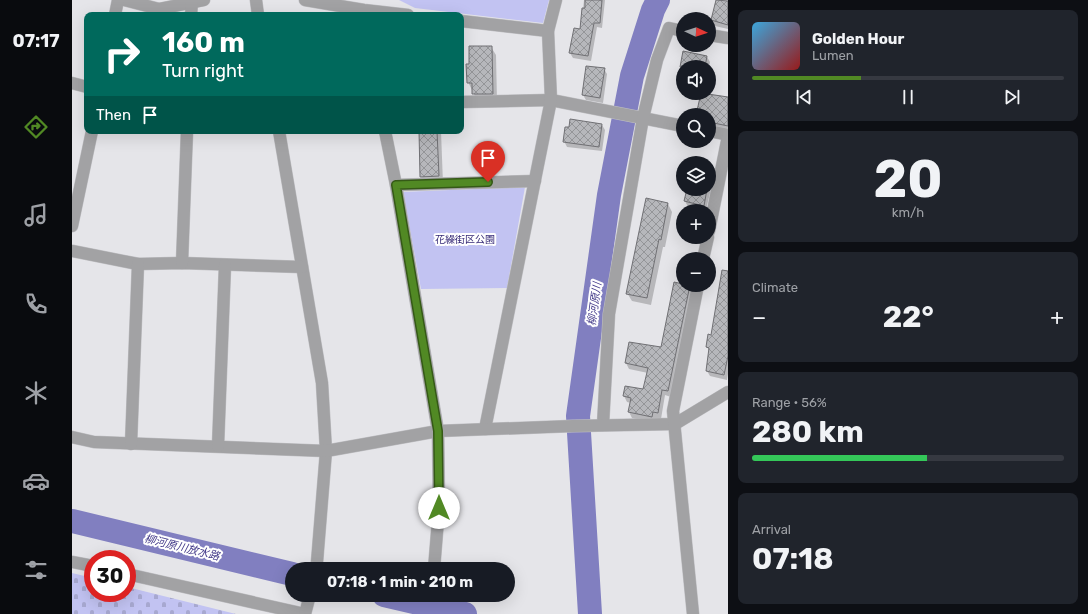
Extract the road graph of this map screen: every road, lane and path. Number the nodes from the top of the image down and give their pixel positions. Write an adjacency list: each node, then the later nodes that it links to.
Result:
1 (118, 0): 8 (street)
2 (124, 0): 7 (street)
3 (204, 0): 7 (street)
4 (256, 0): 10 (street)
5 (305, 0): 11 (street)
6 (556, 0): 14 (street)
7 (192, 2): 9 (street)
8 (116, 12)
9 (192, 12)
10 (258, 12)
11 (360, 12)
12 (464, 21): 14 (street)
13 (676, 30): 21 (street)
14 (548, 31): 19 (street)
15 (716, 36): 16 (street)
16 (728, 38)
17 (72, 84): 18 (street)
18 (84, 86)
19 (551, 100): 20 (street); 21 (street); 29 (street)
20 (464, 102)
21 (640, 117): 22 (street); 41 (street)
22 (676, 125)
23 (716, 132): 28 (street)
24 (91, 134): 32 (street)
25 (187, 134): 35 (street)
26 (280, 134): 37 (street)
27 (386, 134): 30 (street)
28 (728, 135): 31 (street)
29 (535, 181): 30 (street); 42 (street)
30 (396, 185): 43 (street)
31 (714, 204)
32 (72, 226)
33 (72, 251): 34 (street)
34 (138, 264): 35 (street); 45 (street)
35 (182, 264): 36 (street)
36 (225, 265): 37 (street); 46 (street)
37 (302, 267): 47 (street)
38 (697, 292): 40 (street)
39 (728, 392): 40 (street)
40 (676, 424): 41 (street); 55 (street)
41 (599, 425): 42 (street)
42 (485, 429): 43 (street)
43 (438, 431): 47 (street); 50 (street)
44 (72, 437): 45 (street)
45 (131, 444): 46 (street)
46 (218, 446): 47 (street)
47 (326, 451): 49 (street)
48 (72, 562): 51 (street)
49 (317, 562)
50 (435, 562)
51 (84, 564)
52 (136, 576): 54 (street)
53 (308, 602): 54 (street)
54 (305, 614)
55 (693, 614)

